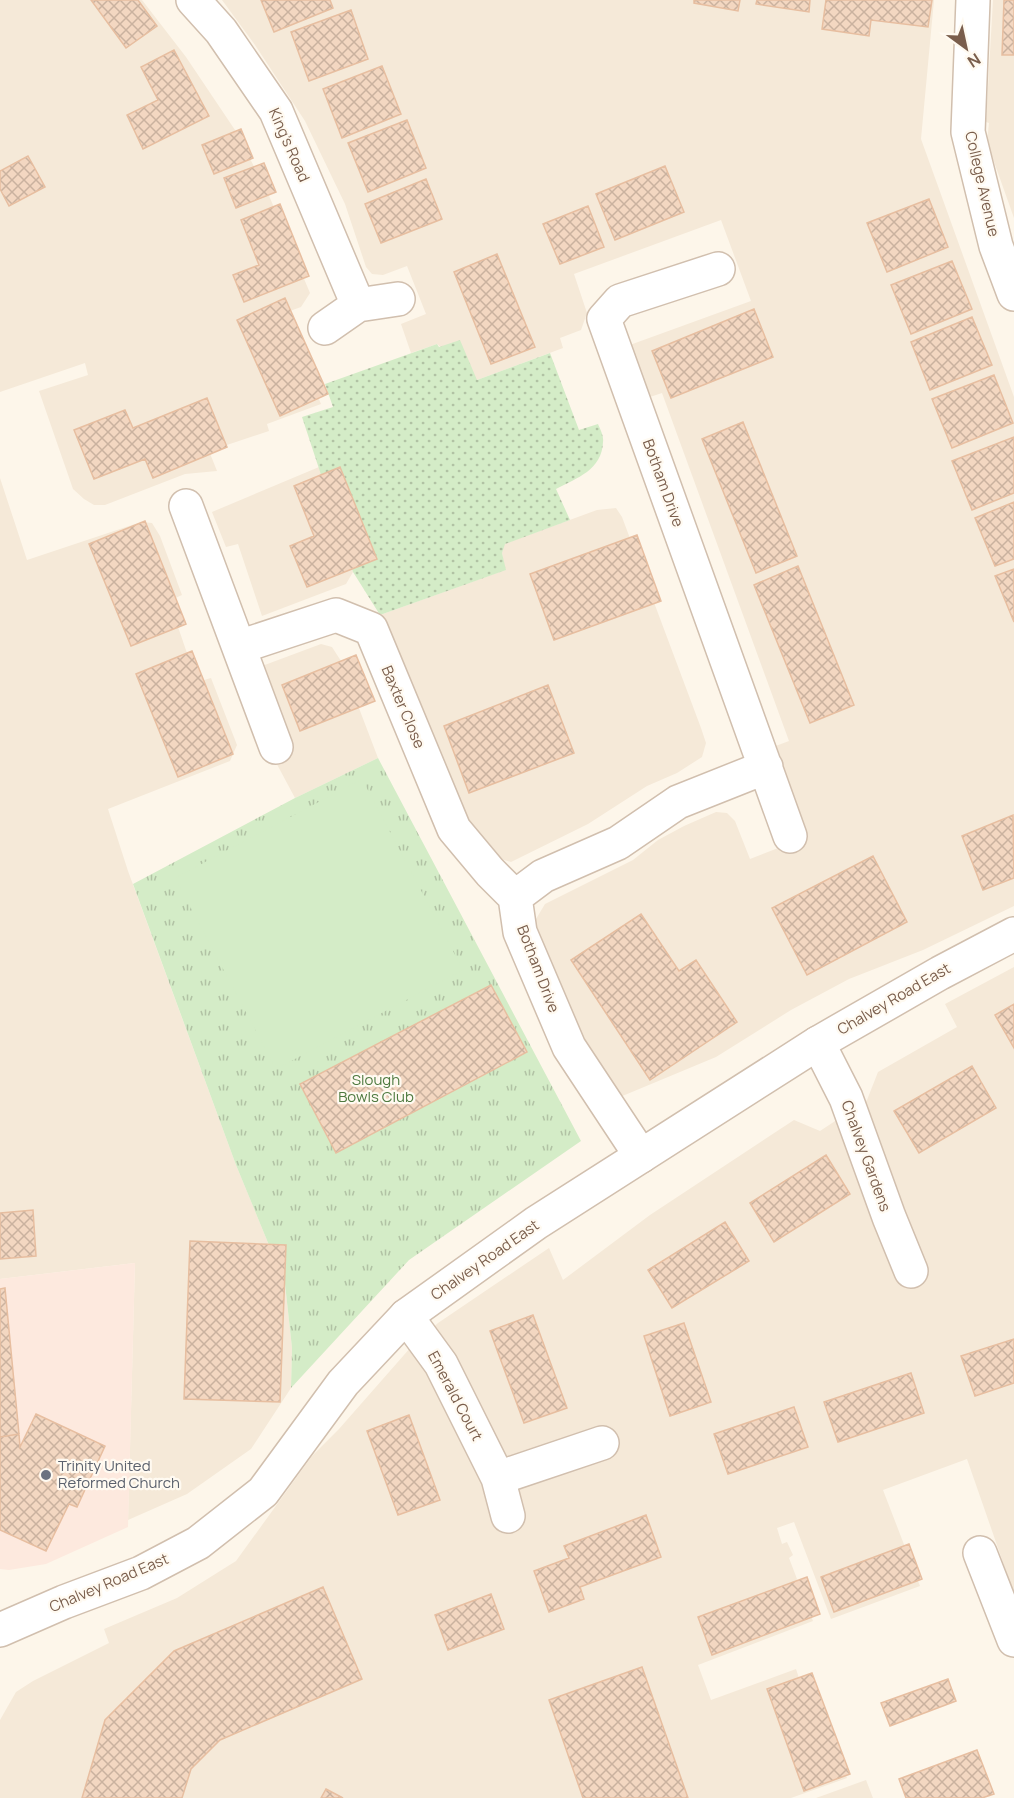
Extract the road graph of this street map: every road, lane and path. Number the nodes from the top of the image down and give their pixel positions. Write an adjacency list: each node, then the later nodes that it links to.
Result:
1 (193, 0): 6 (street, King's Road)
2 (973, 0): 4 (street, College Avenue)
3 (718, 269): 11 (street, Botham Drive)
4 (1014, 294)
5 (398, 299): 6 (street)
6 (358, 305): 7 (street)
7 (325, 328)
8 (186, 506): 9 (street)
9 (239, 647): 10 (street); 13 (street, Baxter Close)
10 (276, 747)
11 (766, 767): 12 (street, Botham Drive); 13 (street)
12 (790, 836)
13 (515, 897): 16 (street, Botham Drive)
14 (1014, 934): 15 (street, Chalvey Road East)
15 (818, 1043): 16 (street, Chalvey Road East); 17 (street, Chalvey Gardens)
16 (641, 1156): 18 (street, Chalvey Road East)
17 (911, 1271)
18 (406, 1316): 20 (street, Emerald Court); 23 (street, Chalvey Road East)
19 (602, 1443): 20 (street)
20 (498, 1478): 21 (street, Emerald Court)
21 (508, 1516)
22 (980, 1553): 24 (street)
23 (0, 1630)
24 (1014, 1640)

